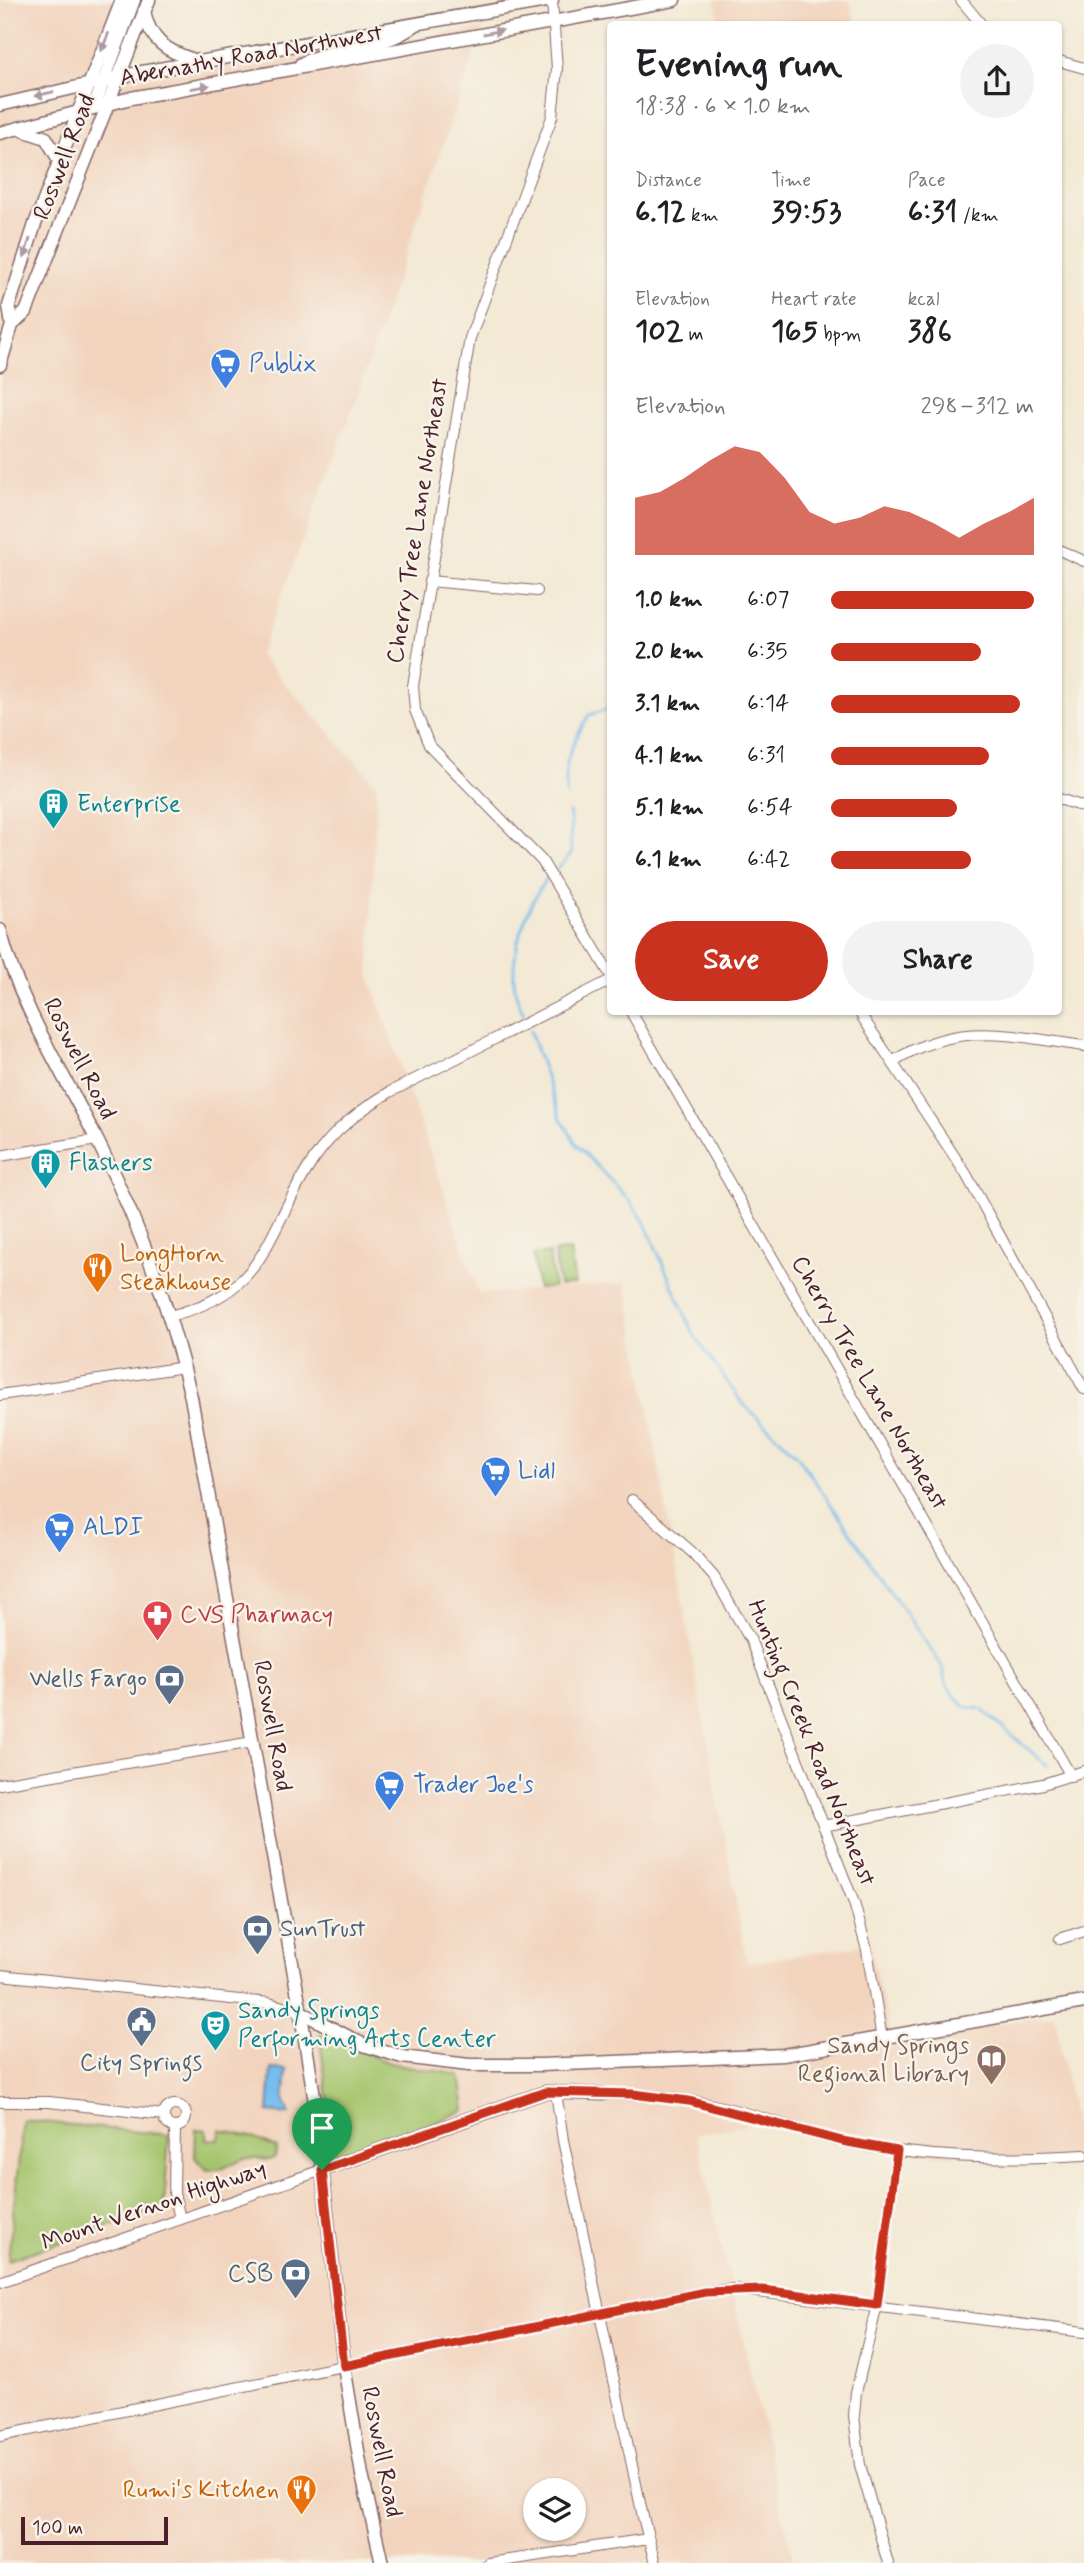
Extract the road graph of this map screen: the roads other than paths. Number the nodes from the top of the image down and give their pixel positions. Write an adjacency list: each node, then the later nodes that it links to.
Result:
1 (122, 0): 16 (main road, Roswell Road, one-way to 16)
2 (134, 0): 15 (main road)
3 (552, 0): 7 (street, Cherry Tree Lane Northeast); 9 (main road, Abernathy Road Northwest)
4 (674, 0): 7 (main road, Abernathy Road Northwest)
5 (961, 0): 8 (street)
6 (146, 5): 10 (main road); 14 (main road, Roswell Road)
7 (552, 21): 13 (main road, Abernathy Road Northwest, one-way to 7); 28 (street, Cherry Tree Lane Northeast)
8 (978, 21)
9 (418, 23): 10 (main road, Abernathy Road Northwest); 13 (main road)
10 (198, 62): 14 (main road, Abernathy Road Northwest)
11 (1062, 62): 12 (street)
12 (1084, 68)
13 (292, 70): 17 (main road, Abernathy Road Northwest, one-way to 13)
14 (119, 77): 15 (main road, Abernathy Road Northwest); 17 (main road, Roswell Road)
15 (103, 80): 16 (main road, Abernathy Road Northwest); 19 (main road)
16 (89, 84): 18 (main road, Abernathy Road Northwest, one-way to 18); 20 (main road, Roswell Road)
17 (109, 103): 19 (main road, Abernathy Road Northwest); 24 (main road, Roswell Road)
18 (0, 105)
19 (94, 107): 20 (main road, Abernathy Road Northwest)
20 (78, 112): 21 (main road, Abernathy Road Northwest); 23 (main road, Roswell Road)
21 (16, 128): 22 (main road, Abernathy Road Northwest); 23 (main road)
22 (0, 133)
23 (59, 160): 24 (main road, Roswell Road, one-way to 24)
24 (12, 326): 25 (main road, Roswell Road)
25 (0, 365)
26 (1062, 551): 27 (street)
27 (1084, 561)
28 (429, 581): 29 (street); 33 (street, Cherry Tree Lane Northeast)
29 (537, 591)
30 (1062, 800): 31 (street)
31 (1084, 807)
32 (0, 930): 39 (main road, Roswell Road)
33 (607, 971)
34 (607, 980): 41 (street)
35 (633, 1015): 48 (street, Cherry Tree Lane Northeast)
36 (861, 1015): 38 (street)
37 (1084, 1046): 38 (street)
38 (892, 1062): 43 (street)
39 (97, 1140): 40 (street); 41 (main road, Roswell Road)
40 (0, 1156)
41 (169, 1316): 42 (main road, Roswell Road)
42 (184, 1367): 44 (street); 46 (main road, Roswell Road)
43 (1084, 1389)
44 (0, 1395)
45 (632, 1500): 50 (street, Hunting Creek Road Northeast)
46 (253, 1742): 49 (street); 55 (main road, Roswell Road)
47 (1084, 1771): 48 (street)
48 (1070, 1776): 50 (street)
49 (0, 1784)
50 (823, 1826): 56 (street, Hunting Creek Road Northeast)
51 (1084, 1931): 52 (street)
52 (1060, 1939)
53 (0, 1975): 55 (street)
54 (1084, 2002): 56 (main road)
55 (301, 2012): 56 (main road); 64 (main road, Roswell Road)
56 (883, 2039)
57 (556, 2092): 58 (main road, Mount Vernon Highway); 64 (main road, Mount Vernon Highway); 68 (street)
58 (603, 2094): 62 (street)
59 (0, 2102): 60 (street)
60 (164, 2115): 61 (street); 61 (street)
61 (175, 2127): 65 (street)
62 (897, 2151): 63 (street); 67 (street)
63 (1084, 2155)
64 (322, 2170): 65 (street, Mount Vernon Highway); 70 (main road, Roswell Road)
65 (180, 2219): 66 (street, Mount Vernon Highway)
66 (0, 2282)
67 (877, 2305): 68 (street); 69 (street); 76 (street)
68 (600, 2314): 70 (street); 72 (street)
69 (1084, 2332)
70 (344, 2366): 71 (street); 73 (main road, Roswell Road)
71 (0, 2436)
72 (648, 2539): 74 (street); 75 (street)
73 (382, 2563)
74 (488, 2563)
75 (655, 2563)
76 (888, 2563)

